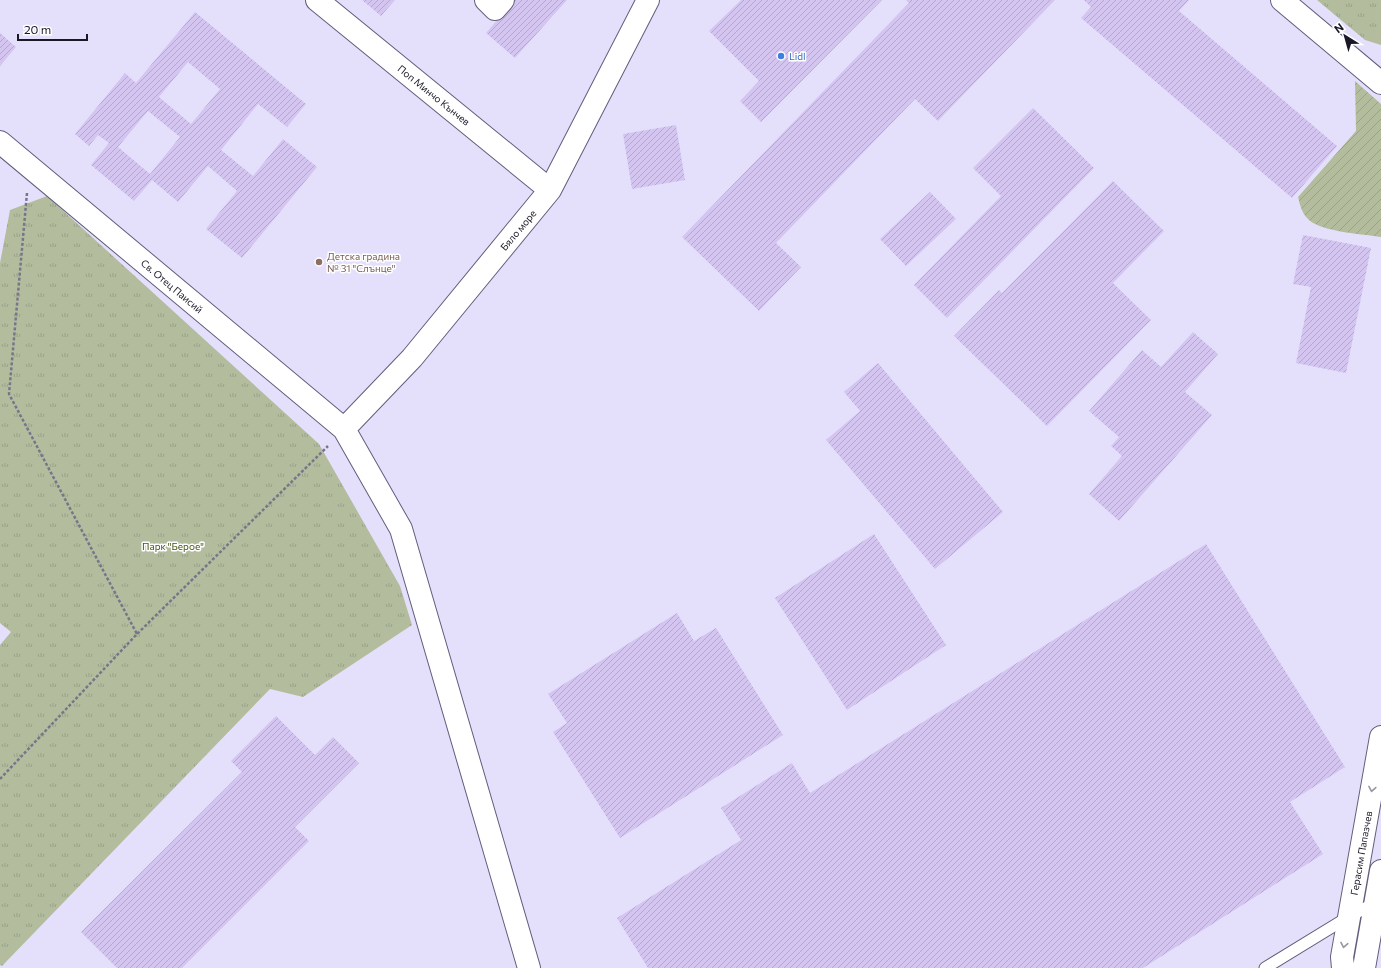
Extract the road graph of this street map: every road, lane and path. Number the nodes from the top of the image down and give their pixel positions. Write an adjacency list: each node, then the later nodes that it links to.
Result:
1 (317, 0): 11 (street, Поп Минчо Кънчев)
2 (486, 0): 3 (street)
3 (503, 0)
4 (648, 0): 11 (street, Бяло море)
5 (1282, 0): 6 (street)
6 (1346, 54): 7 (street); 8 (street)
7 (1381, 64)
8 (1381, 83)
9 (0, 142): 10 (street, Св. Отец Паисий)
10 (29, 168): 12 (street, Св. Отец Паисий); 13 (path)
11 (550, 190): 12 (street, Бяло море)
12 (344, 429): 13 (path); 19 (street)
13 (138, 634): 15 (path)
14 (1381, 737): 18 (street, Герасим Папазчев, one-way to 18)
15 (0, 779)
16 (1381, 871): 17 (street)
17 (1375, 903): 18 (lane); 22 (street)
18 (1350, 916): 20 (lane); 21 (street, Герасим Папазчев, one-way to 21)
19 (529, 968)
20 (1265, 968)
21 (1343, 968)
22 (1364, 968)

